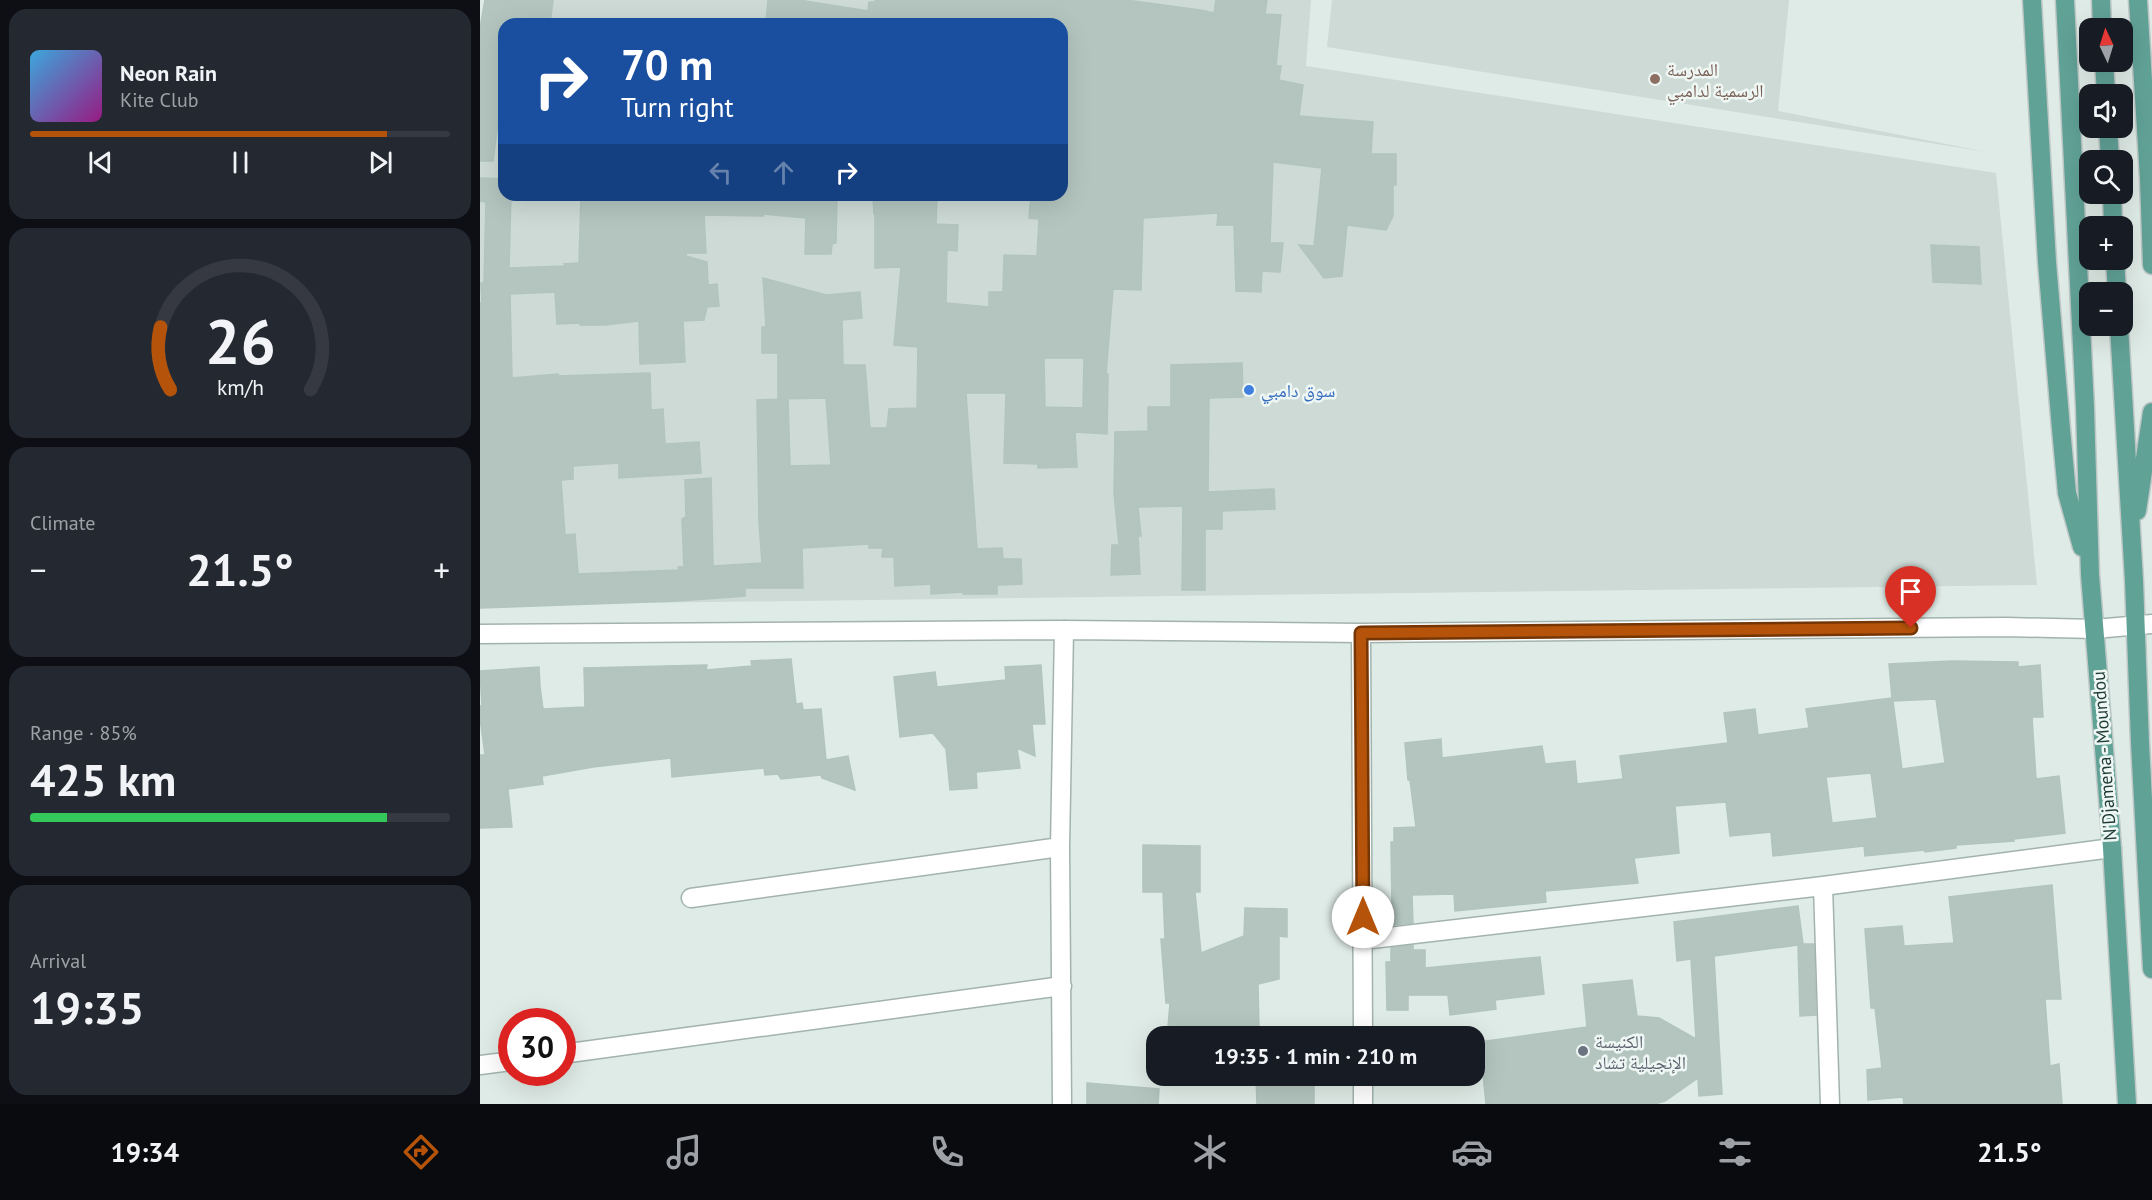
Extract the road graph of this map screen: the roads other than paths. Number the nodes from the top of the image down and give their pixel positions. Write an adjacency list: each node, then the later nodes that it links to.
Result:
1 (2032, 0): 10 (main road)
2 (2065, 0): 10 (main road, N'Djamena - Moundou)
3 (2101, 0): 5 (main road)
4 (2138, 0): 6 (main road)
5 (2102, 18)
6 (2152, 265)
7 (2120, 336): 9 (main road, N'Djamena - Moundou)
8 (2152, 412): 9 (main road)
9 (2132, 545): 11 (main road, N'Djamena - Moundou)
10 (2090, 575): 12 (main road, N'Djamena - Moundou)
11 (2144, 624): 12 (street); 21 (main road, N'Djamena - Moundou)
12 (2095, 628): 14 (street); 17 (main road, N'Djamena - Moundou)
13 (1064, 630): 14 (street); 15 (street); 16 (street)
14 (1361, 633): 20 (street)
15 (480, 634)
16 (1060, 846): 19 (street); 22 (street)
17 (2112, 848): 18 (street); 31 (main road, N'Djamena - Moundou)
18 (1823, 886): 20 (street); 30 (street)
19 (691, 898)
20 (1363, 940): 23 (street)
21 (2152, 969)
22 (1062, 986): 24 (street); 28 (street)
23 (1363, 1026)
24 (576, 1052)
25 (498, 1063): 26 (street)
26 (480, 1065)
27 (1363, 1086): 29 (street)
28 (1062, 1104)
29 (1363, 1104)
30 (1830, 1104)
31 (2127, 1104)

